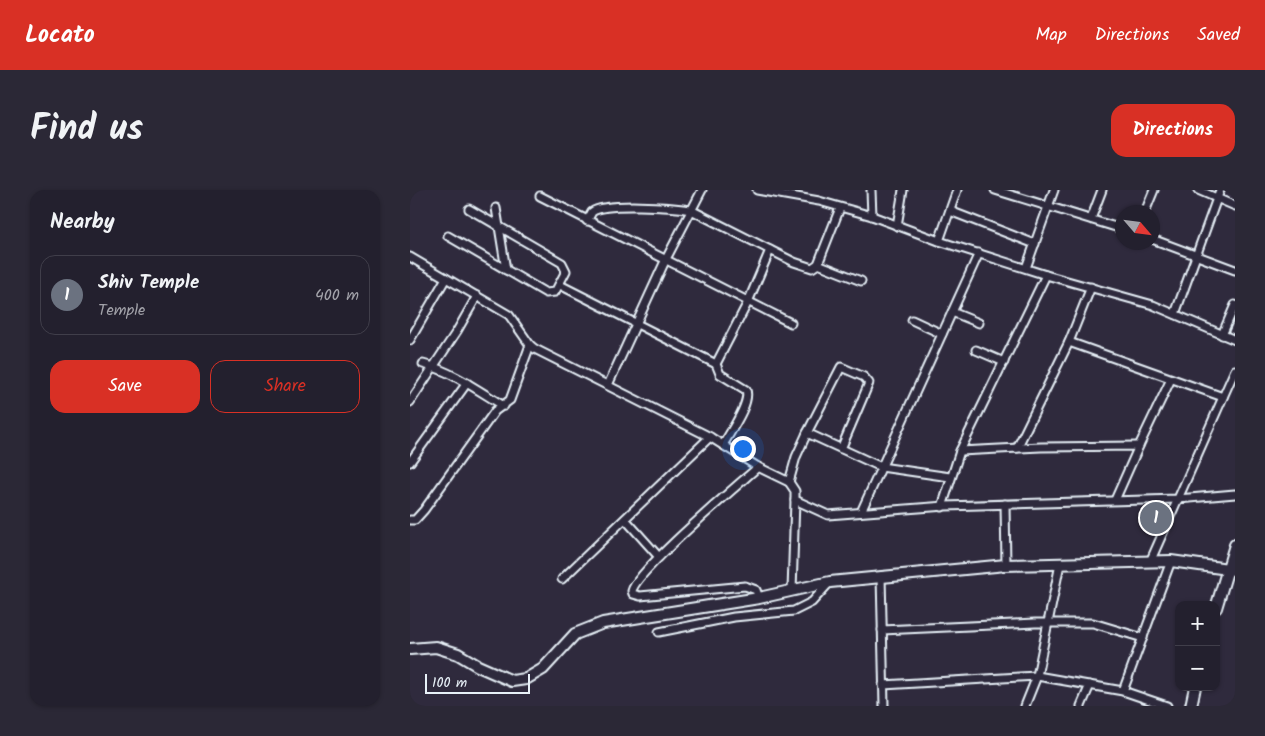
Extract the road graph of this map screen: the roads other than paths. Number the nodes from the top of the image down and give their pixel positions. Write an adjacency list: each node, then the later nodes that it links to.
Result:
1 (702, 190): 21 (street)
2 (757, 190): 12 (street)
3 (872, 190): 23 (street)
4 (903, 190): 27 (street)
5 (957, 190): 22 (street)
6 (994, 190): 17 (street)
7 (1054, 190): 17 (street)
8 (1102, 190): 24 (street)
9 (1154, 190): 15 (street)
10 (1198, 190): 14 (street)
11 (1220, 190): 14 (street)
12 (776, 192): 19 (street)
13 (540, 196): 25 (street)
14 (1218, 199): 16 (street); 35 (street)
15 (1148, 205)
16 (1235, 206)
17 (1049, 207): 24 (street); 32 (street)
18 (496, 208): 26 (street)
19 (840, 208): 23 (street); 38 (street)
20 (469, 209): 26 (street)
21 (691, 210): 25 (street); 33 (street); 37 (street)
22 (950, 211): 30 (street); 32 (street)
23 (872, 216): 27 (street)
24 (1091, 219): 28 (street)
25 (588, 221): 37 (street)
26 (499, 226): 40 (street); 45 (street)
27 (897, 226): 30 (street)
28 (1115, 228)
29 (448, 236): 40 (street)
30 (938, 241): 34 (street)
31 (1160, 242): 35 (street)
32 (1035, 244): 39 (street)
33 (770, 250): 38 (street); 48 (street)
34 (979, 253): 39 (street); 50 (street)
35 (1198, 254): 41 (street); 51 (street)
36 (410, 257): 43 (street)
37 (665, 261): 48 (street); 53 (street)
38 (818, 264): 44 (street)
39 (1026, 268): 42 (street)
40 (506, 270): 45 (street)
41 (1235, 270)
42 (1046, 275): 46 (street); 63 (street)
43 (446, 278): 47 (street); 58 (street)
44 (861, 282)
45 (560, 285): 53 (street)
46 (1091, 287): 51 (street); 60 (street)
47 (477, 296): 61 (street); 66 (street)
48 (748, 302): 54 (street); 65 (street)
49 (1235, 305): 57 (street)
50 (952, 312): 55 (street); 56 (street)
51 (1174, 314): 57 (street)
52 (912, 320): 56 (street)
53 (636, 322): 65 (street); 70 (street)
54 (791, 323)
55 (979, 323)
56 (942, 334): 83 (street)
57 (1222, 334): 59 (street)
58 (410, 340)
59 (1235, 340)
60 (1069, 342): 68 (street); 78 (street)
61 (530, 345): 70 (street); 73 (street)
62 (976, 350): 63 (street)
63 (1004, 362): 80 (street)
64 (423, 364): 66 (street)
65 (716, 364): 76 (street)
66 (433, 366): 69 (street); 72 (street)
67 (1235, 370): 71 (street)
68 (1171, 379): 71 (street); 77 (street)
69 (467, 383): 73 (street); 81 (street)
70 (608, 385): 75 (street)
71 (1223, 398): 87 (street)
72 (410, 402)
73 (504, 406): 94 (street)
74 (807, 433): 79 (street); 79 (street); 85 (street)
75 (710, 437): 76 (street); 93 (street)
76 (723, 445): 82 (street)
77 (1139, 446): 78 (street); 89 (street)
78 (1017, 448): 80 (street)
79 (841, 449): 83 (street)
80 (960, 451): 84 (street)
81 (410, 462)
82 (758, 467): 85 (street); 96 (street)
83 (881, 468): 84 (street); 92 (street)
84 (950, 477): 91 (street)
85 (789, 482): 88 (street)
86 (1235, 494): 87 (street)
87 (1178, 499): 89 (street); 98 (street)
88 (795, 500): 92 (street); 105 (street)
89 (1115, 500): 90 (street)
90 (1005, 504): 91 (street); 100 (street)
91 (942, 507): 92 (street)
92 (861, 512)
93 (625, 519): 96 (street); 103 (street)
94 (410, 520)
95 (1235, 545): 101 (street)
96 (659, 557): 106 (street)
97 (1171, 561): 98 (street); 101 (street); 111 (street)
98 (1150, 562): 99 (street)
99 (1060, 564): 100 (street); 108 (street)
100 (1006, 565): 102 (street)
101 (1230, 570): 107 (street)
102 (881, 576): 104 (street); 109 (street)
103 (562, 579)
104 (830, 582): 105 (street); 110 (street)
105 (792, 591): 106 (street)
106 (759, 598): 112 (street)
107 (1219, 601)
108 (1048, 623): 109 (street); 111 (street); 113 (street)
109 (882, 630): 115 (street)
110 (659, 632)
111 (1143, 638): 116 (street)
112 (410, 649)
113 (1037, 676): 114 (street); 115 (street); 119 (street)
114 (1090, 685): 116 (street); 120 (street)
115 (883, 686): 118 (street)
116 (1123, 691): 121 (street)
117 (1195, 691): 122 (street)
118 (884, 706)
119 (1024, 706)
120 (1082, 706)
121 (1167, 706)
122 (1191, 706)

